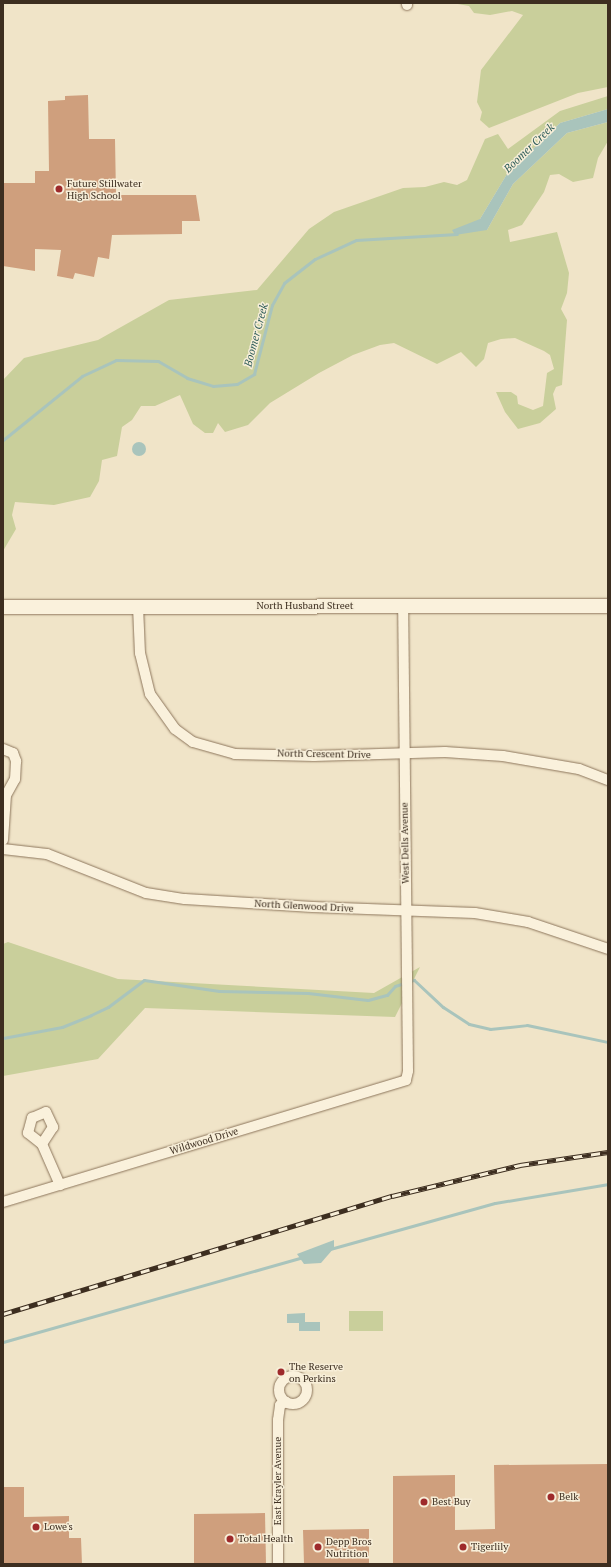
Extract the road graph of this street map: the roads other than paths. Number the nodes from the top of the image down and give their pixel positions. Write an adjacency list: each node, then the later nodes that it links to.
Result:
1 (138, 606): 2 (street, North Husband Street); 4 (street, North Husband Street); 6 (street, North Crescent Drive)
2 (403, 606): 3 (street, North Husband Street); 6 (street, West Dells Avenue)
3 (608, 606)
4 (3, 607)
5 (3, 749): 8 (street)
6 (404, 753): 7 (street, North Crescent Drive); 11 (street, West Dells Avenue)
7 (608, 780)
8 (4, 794): 9 (street)
9 (3, 840)
10 (3, 849): 11 (street, North Glenwood Drive)
11 (405, 910): 12 (street, North Glenwood Drive); 13 (street, West Dells Avenue)
12 (608, 949)
13 (406, 1080): 15 (street, Wildwood Drive)
14 (42, 1144): 15 (street)
15 (60, 1185): 16 (street, Wildwood Drive)
16 (3, 1202)
17 (286, 1402): 18 (street, East Krayler Avenue)
18 (278, 1564)

